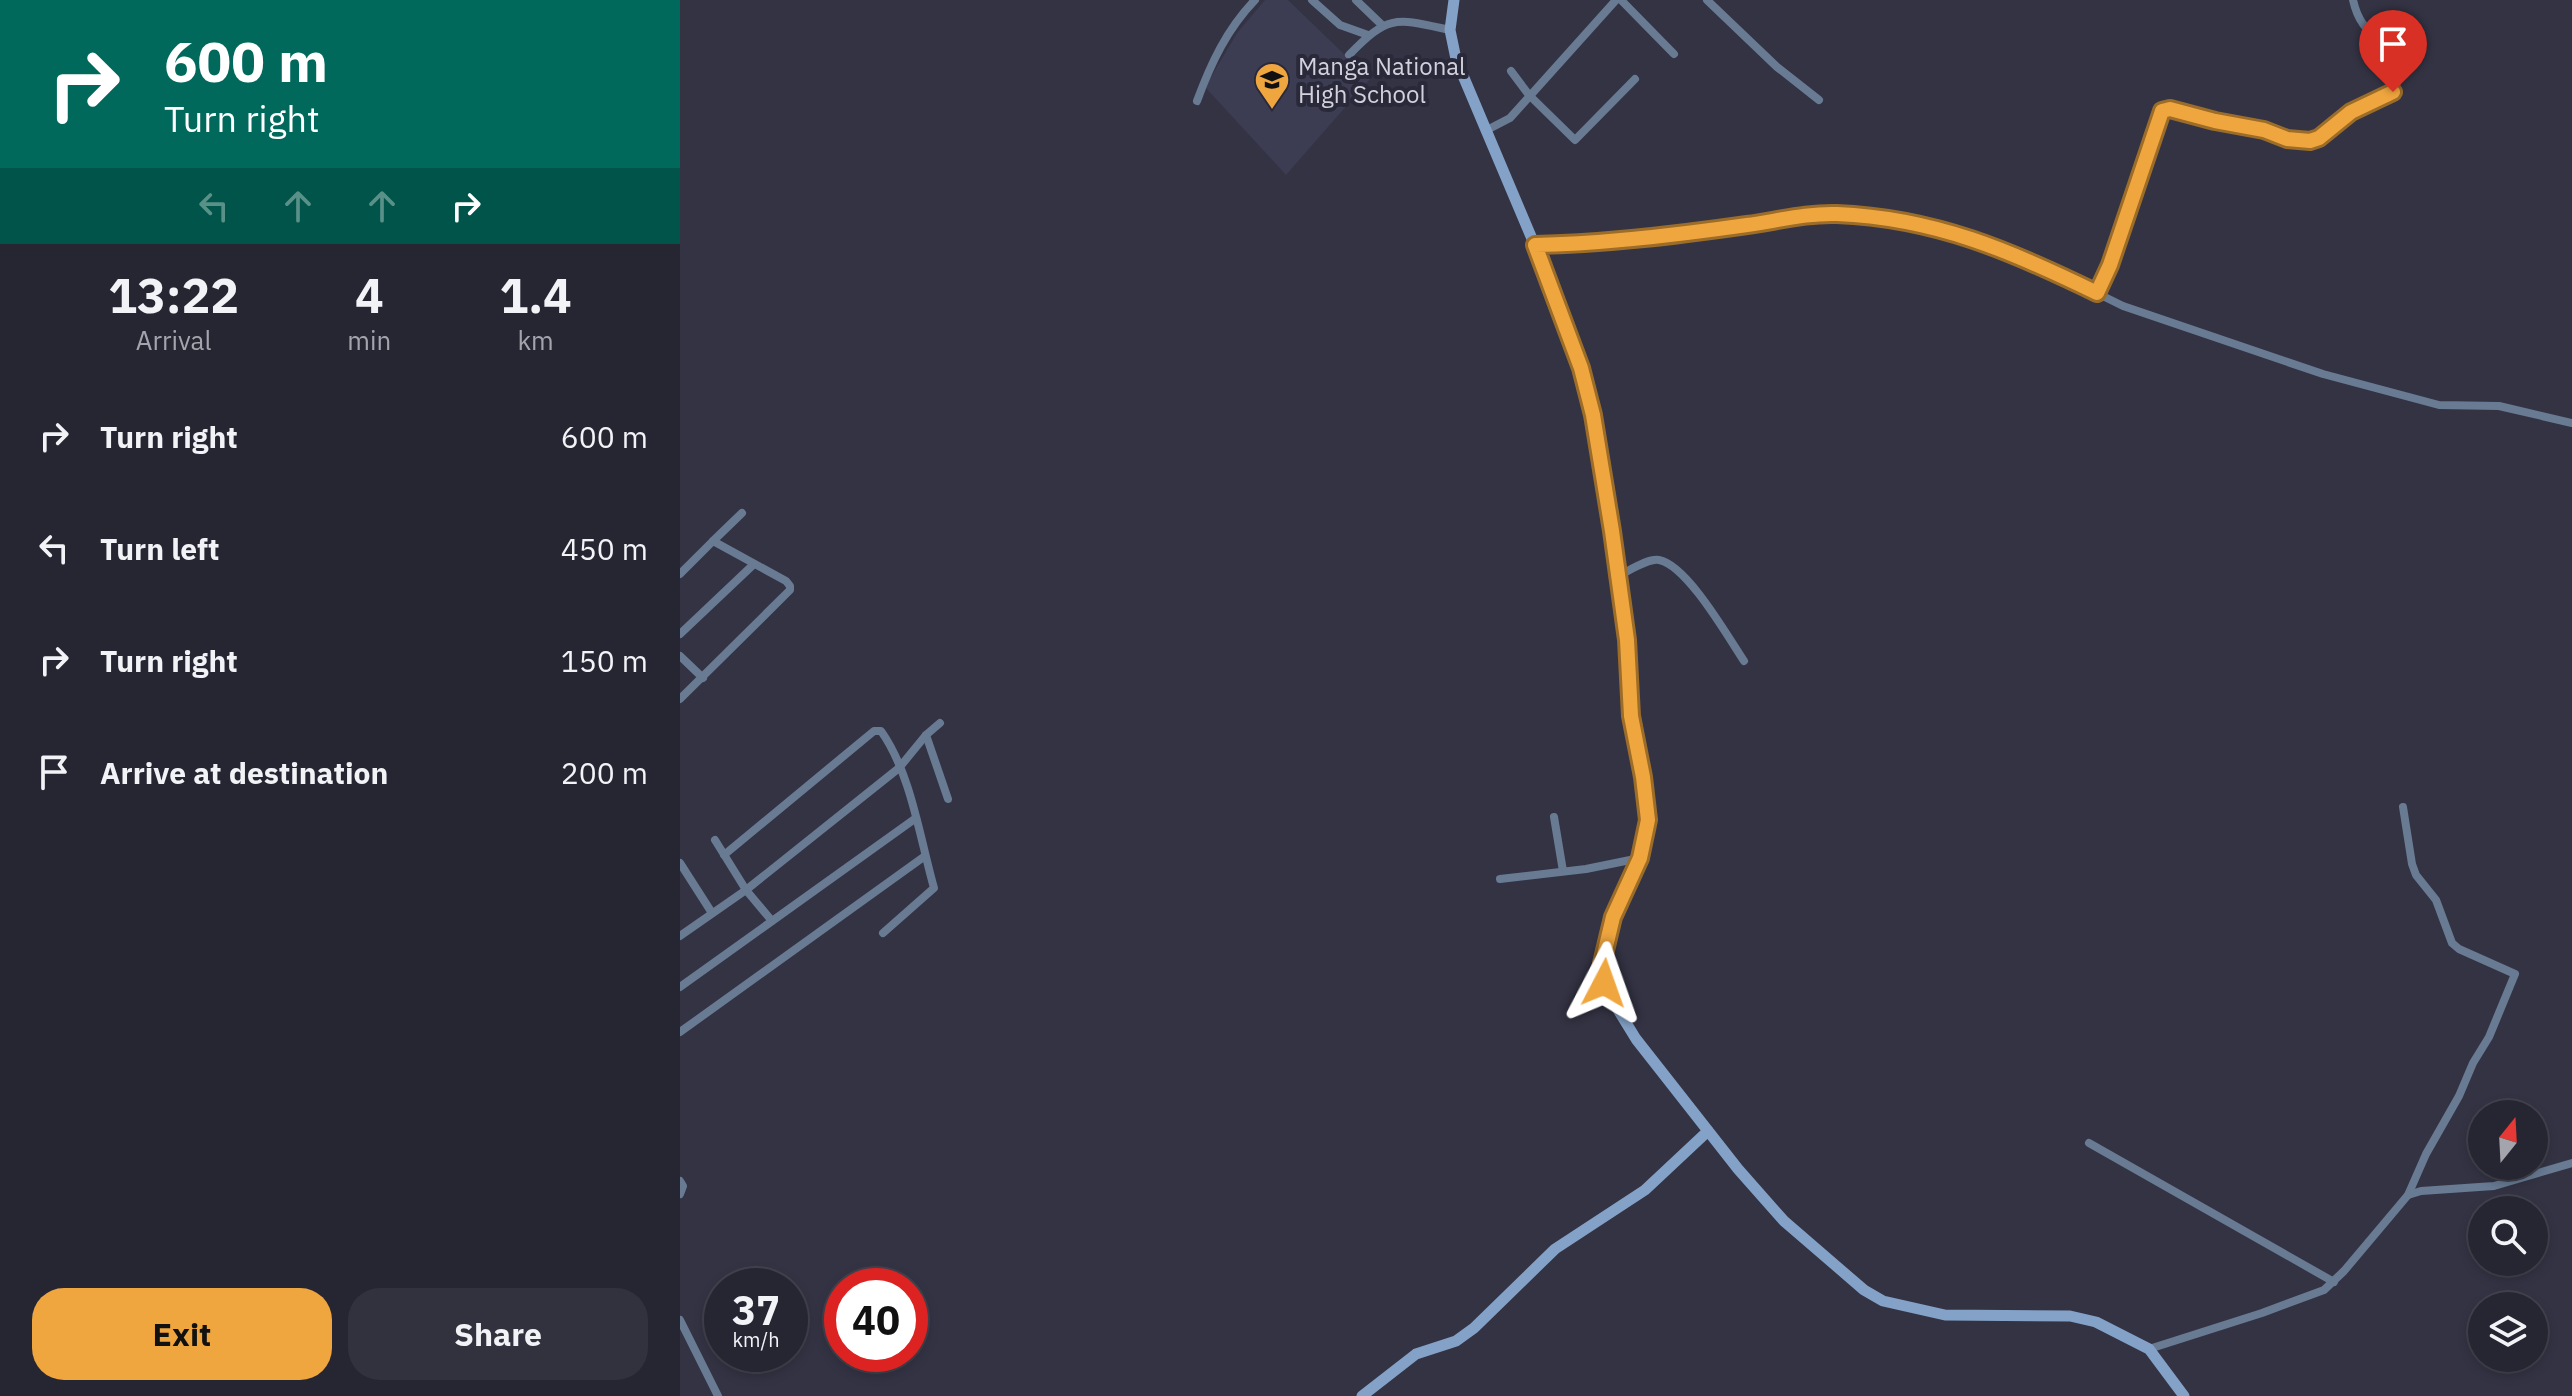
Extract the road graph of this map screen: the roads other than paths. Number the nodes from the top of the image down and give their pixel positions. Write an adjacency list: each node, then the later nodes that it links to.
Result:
1 (1255, 0): 17 (street)
2 (1312, 0): 10 (street)
3 (1356, 0): 8 (street)
4 (1454, 0): 9 (street)
5 (1616, 0): 11 (street); 15 (street)
6 (1707, 0): 16 (street)
7 (2353, 0): 20 (street)
8 (1382, 25): 9 (street); 10 (street)
9 (1450, 30): 18 (street)
10 (1368, 35): 12 (street)
11 (1674, 54)
12 (1349, 55)
13 (1511, 71): 15 (street)
14 (1635, 79): 15 (street)
15 (1529, 95): 18 (street)
16 (1819, 100)
17 (1197, 101)
18 (1485, 131): 19 (street)
19 (1535, 245): 20 (street); 26 (street)
20 (2097, 293): 21 (street)
21 (2572, 423)
22 (742, 513): 23 (street)
23 (713, 541): 24 (street); 25 (street)
24 (754, 564): 27 (street); 30 (street)
25 (680, 574)
26 (1618, 576): 29 (street); 42 (street)
27 (680, 634)
28 (680, 656): 30 (street)
29 (1744, 661)
30 (703, 678): 31 (street)
31 (680, 699)
32 (940, 723): 33 (street)
33 (926, 735): 34 (street); 35 (street)
34 (899, 768): 38 (street); 40 (street); 46 (street)
35 (948, 799)
36 (2403, 807): 58 (street)
37 (1554, 817): 44 (street)
38 (916, 818): 41 (street); 48 (street)
39 (715, 840): 40 (street)
40 (724, 855): 46 (street)
41 (925, 856): 49 (street); 52 (street)
42 (1640, 858): 44 (street); 53 (street)
43 (680, 863): 47 (street)
44 (1563, 871): 45 (street)
45 (1500, 879)
46 (746, 890): 47 (street); 48 (street)
47 (712, 913): 50 (street)
48 (772, 921): 51 (street)
49 (883, 933)
50 (680, 936)
51 (680, 987)
52 (680, 1032)
53 (1708, 1131): 61 (street); 63 (street)
54 (2089, 1143): 59 (street)
55 (2572, 1163): 58 (street)
56 (680, 1181): 57 (street)
57 (680, 1194)
58 (2408, 1195): 59 (street)
59 (2334, 1282): 61 (street)
60 (680, 1320): 62 (street)
61 (2149, 1349): 64 (street)
62 (718, 1396)
63 (1362, 1396)
64 (2184, 1396)

